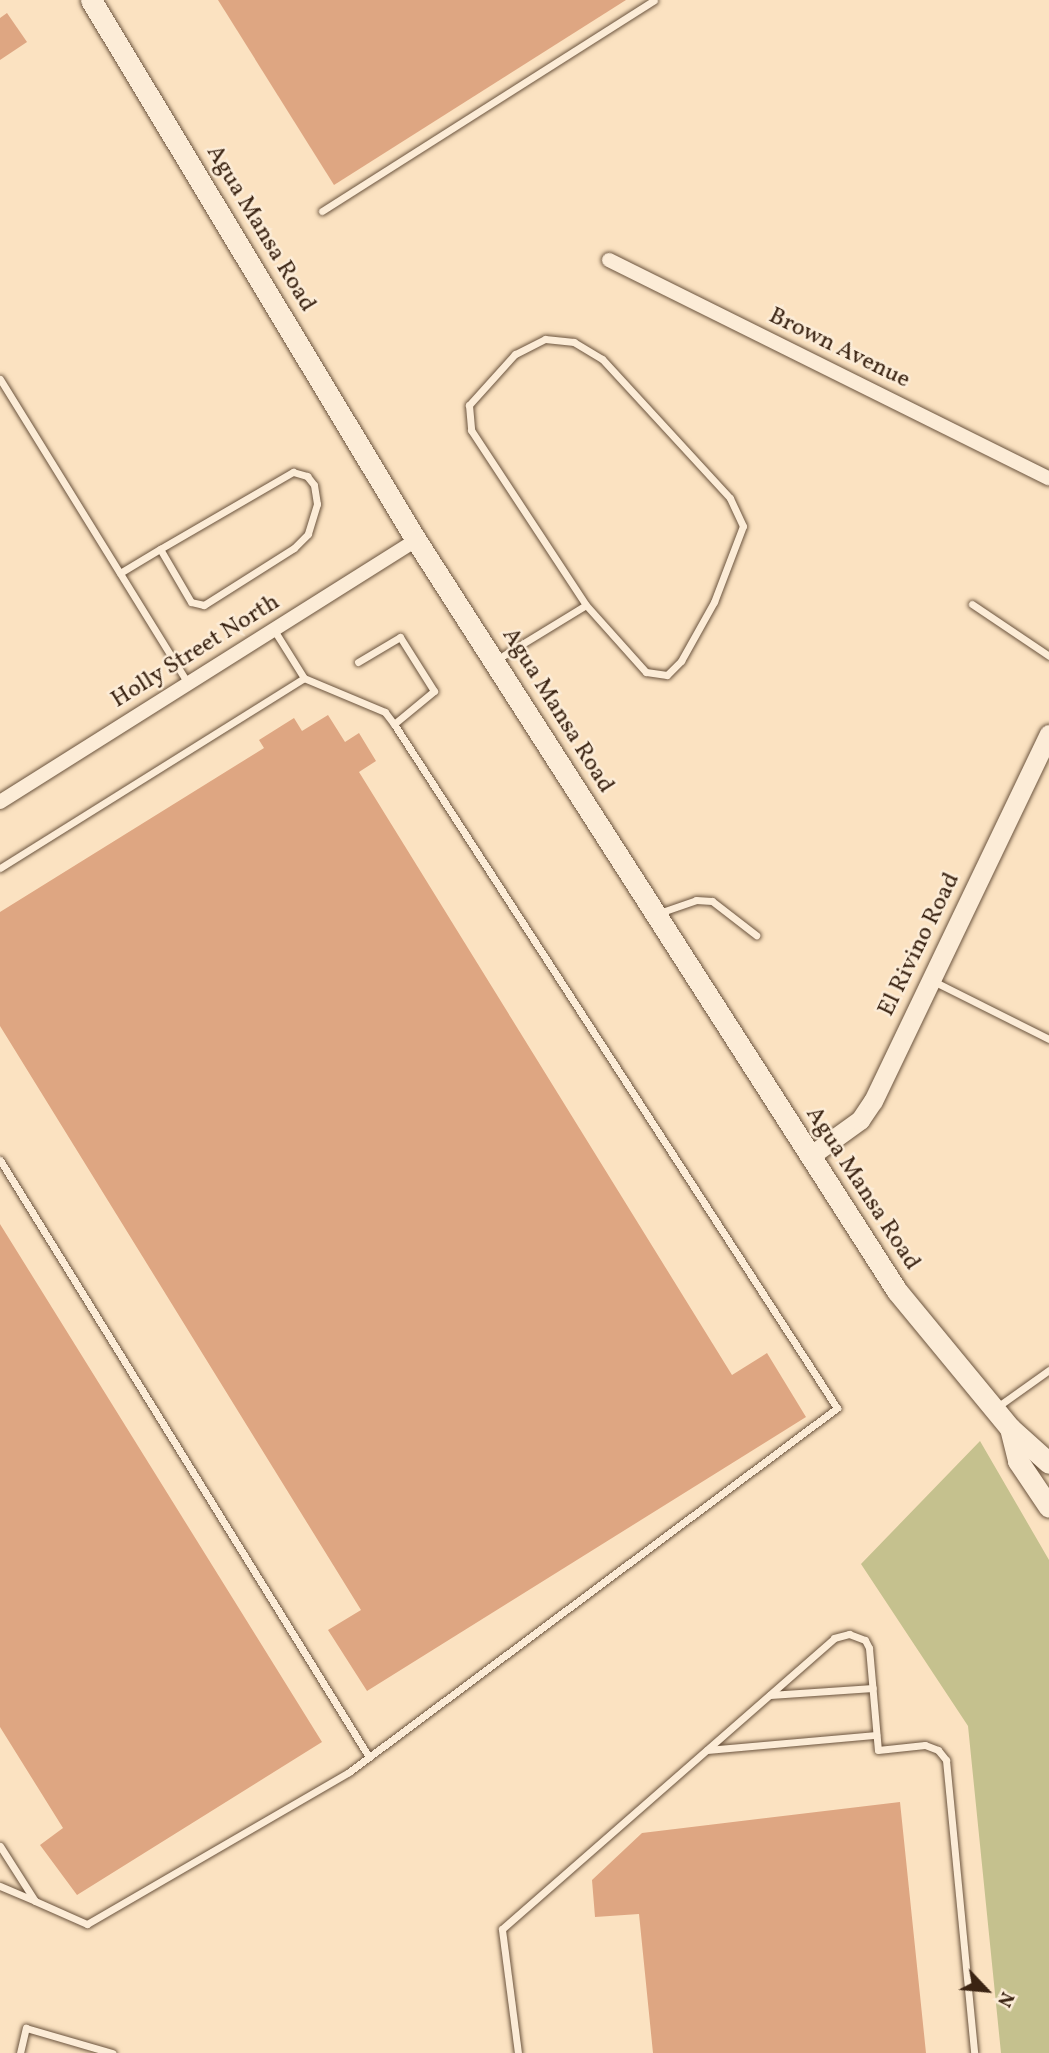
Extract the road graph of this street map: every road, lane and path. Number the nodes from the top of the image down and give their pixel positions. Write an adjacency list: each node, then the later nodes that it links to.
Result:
1 (92, 0): 7 (main road, Agua Mansa Road)
2 (654, 0): 3 (lane)
3 (322, 211)
4 (609, 260): 6 (street, Brown Avenue)
5 (0, 379): 9 (lane)
6 (1049, 478)
7 (416, 540): 12 (street, Holly Street North); 14 (main road, Agua Mansa Road)
8 (160, 549): 8 (lane); 9 (lane)
9 (120, 573): 17 (lane)
10 (972, 604): 13 (lane)
11 (586, 605): 11 (lane); 14 (lane)
12 (274, 630): 16 (lane); 17 (street, Holly Street North)
13 (1049, 656)
14 (495, 660): 22 (main road, Agua Mansa Road)
15 (358, 662): 18 (lane)
16 (303, 678): 18 (lane); 21 (lane)
17 (189, 684): 20 (street, Holly Street North)
18 (394, 724): 37 (lane)
19 (1049, 734): 24 (street, El Rivino Road)
20 (0, 802)
21 (0, 867)
22 (654, 915): 23 (lane); 26 (main road, Agua Mansa Road)
23 (756, 935)
24 (931, 980): 25 (lane); 26 (street, El Rivino Road)
25 (1049, 1039)
26 (810, 1156): 29 (main road, Agua Mansa Road)
27 (0, 1160): 37 (lane)
28 (1049, 1370): 29 (lane)
29 (994, 1409): 30 (main road, Agua Mansa Road)
30 (1010, 1428): 31 (main road, Agua Mansa Road); 32 (main road, Agua Mansa Road)
31 (1049, 1463)
32 (1049, 1507)
33 (873, 1688): 34 (lane); 34 (lane); 35 (lane)
34 (770, 1695): 36 (lane)
35 (876, 1735): 36 (lane); 44 (lane)
36 (707, 1750): 43 (lane)
37 (369, 1756): 40 (lane)
38 (0, 1846): 40 (lane)
39 (0, 1885): 40 (lane)
40 (35, 1901)
41 (20, 2053): 42 (lane)
42 (112, 2053)
43 (518, 2053)
44 (974, 2053)

